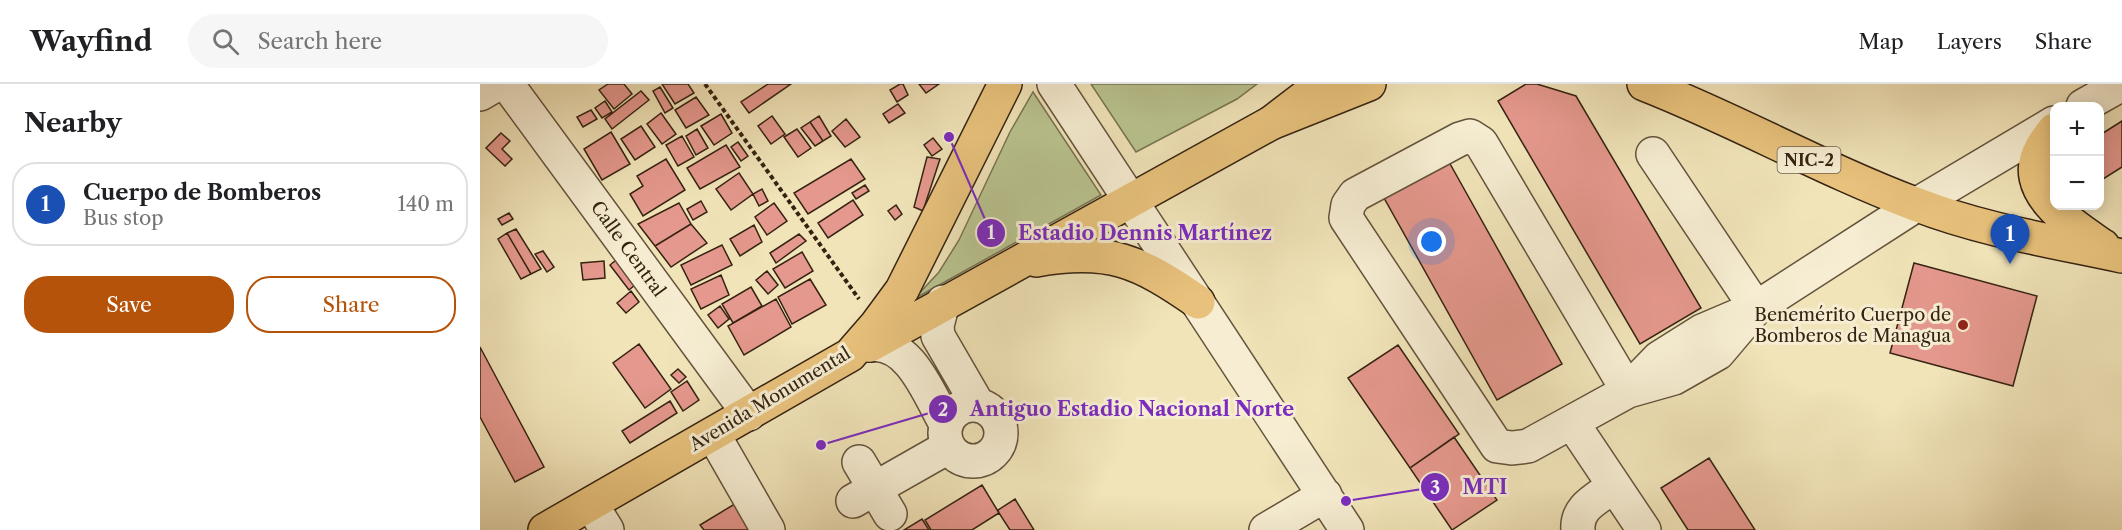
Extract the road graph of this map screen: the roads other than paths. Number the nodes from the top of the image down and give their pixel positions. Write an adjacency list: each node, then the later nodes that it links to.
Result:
1 (497, 84): 10 (street)
2 (507, 84): 27 (street, Calle Central)
3 (1005, 84): 24 (main road, Avenida Monumental)
4 (1054, 84): 17 (street)
5 (1322, 84): 13 (main road)
6 (1369, 84): 13 (main road)
7 (1644, 84): 12 (main road, NIC-2)
8 (1672, 84): 12 (main road, NIC-2)
9 (2122, 84): 11 (street)
10 (480, 94)
11 (2090, 102)
12 (1706, 108): 18 (main road, NIC-2)
13 (1271, 123): 17 (main road)
14 (2050, 126): 18 (street)
15 (2050, 137): 19 (main road)
16 (1653, 154): 23 (street)
17 (1131, 200): 20 (main road); 22 (street)
18 (1916, 205): 19 (main road, NIC-2); 23 (street)
19 (2120, 255)
20 (1005, 269): 21 (main road); 22 (main road)
21 (943, 302): 24 (main road); 26 (street)
22 (1198, 302): 33 (street)
23 (1756, 308): 25 (street)
24 (865, 341): 27 (main road, Avenida Monumental); 30 (street)
25 (1628, 391): 28 (street); 28 (street)
26 (978, 405): 30 (street); 30 (street)
27 (749, 414): 29 (main road, Avenida Monumental)
28 (1573, 423): 31 (street)
29 (713, 434): 34 (main road, Avenida Monumental); 36 (street)
30 (947, 436): 32 (street)
31 (1614, 486): 39 (street); 40 (street)
32 (869, 491)
33 (1325, 495): 37 (street); 38 (street)
34 (599, 517): 35 (main road, Avenida Monumental)
35 (545, 530)
36 (768, 530)
37 (1266, 530)
38 (1347, 530)
39 (1578, 530)
40 (1644, 530)

